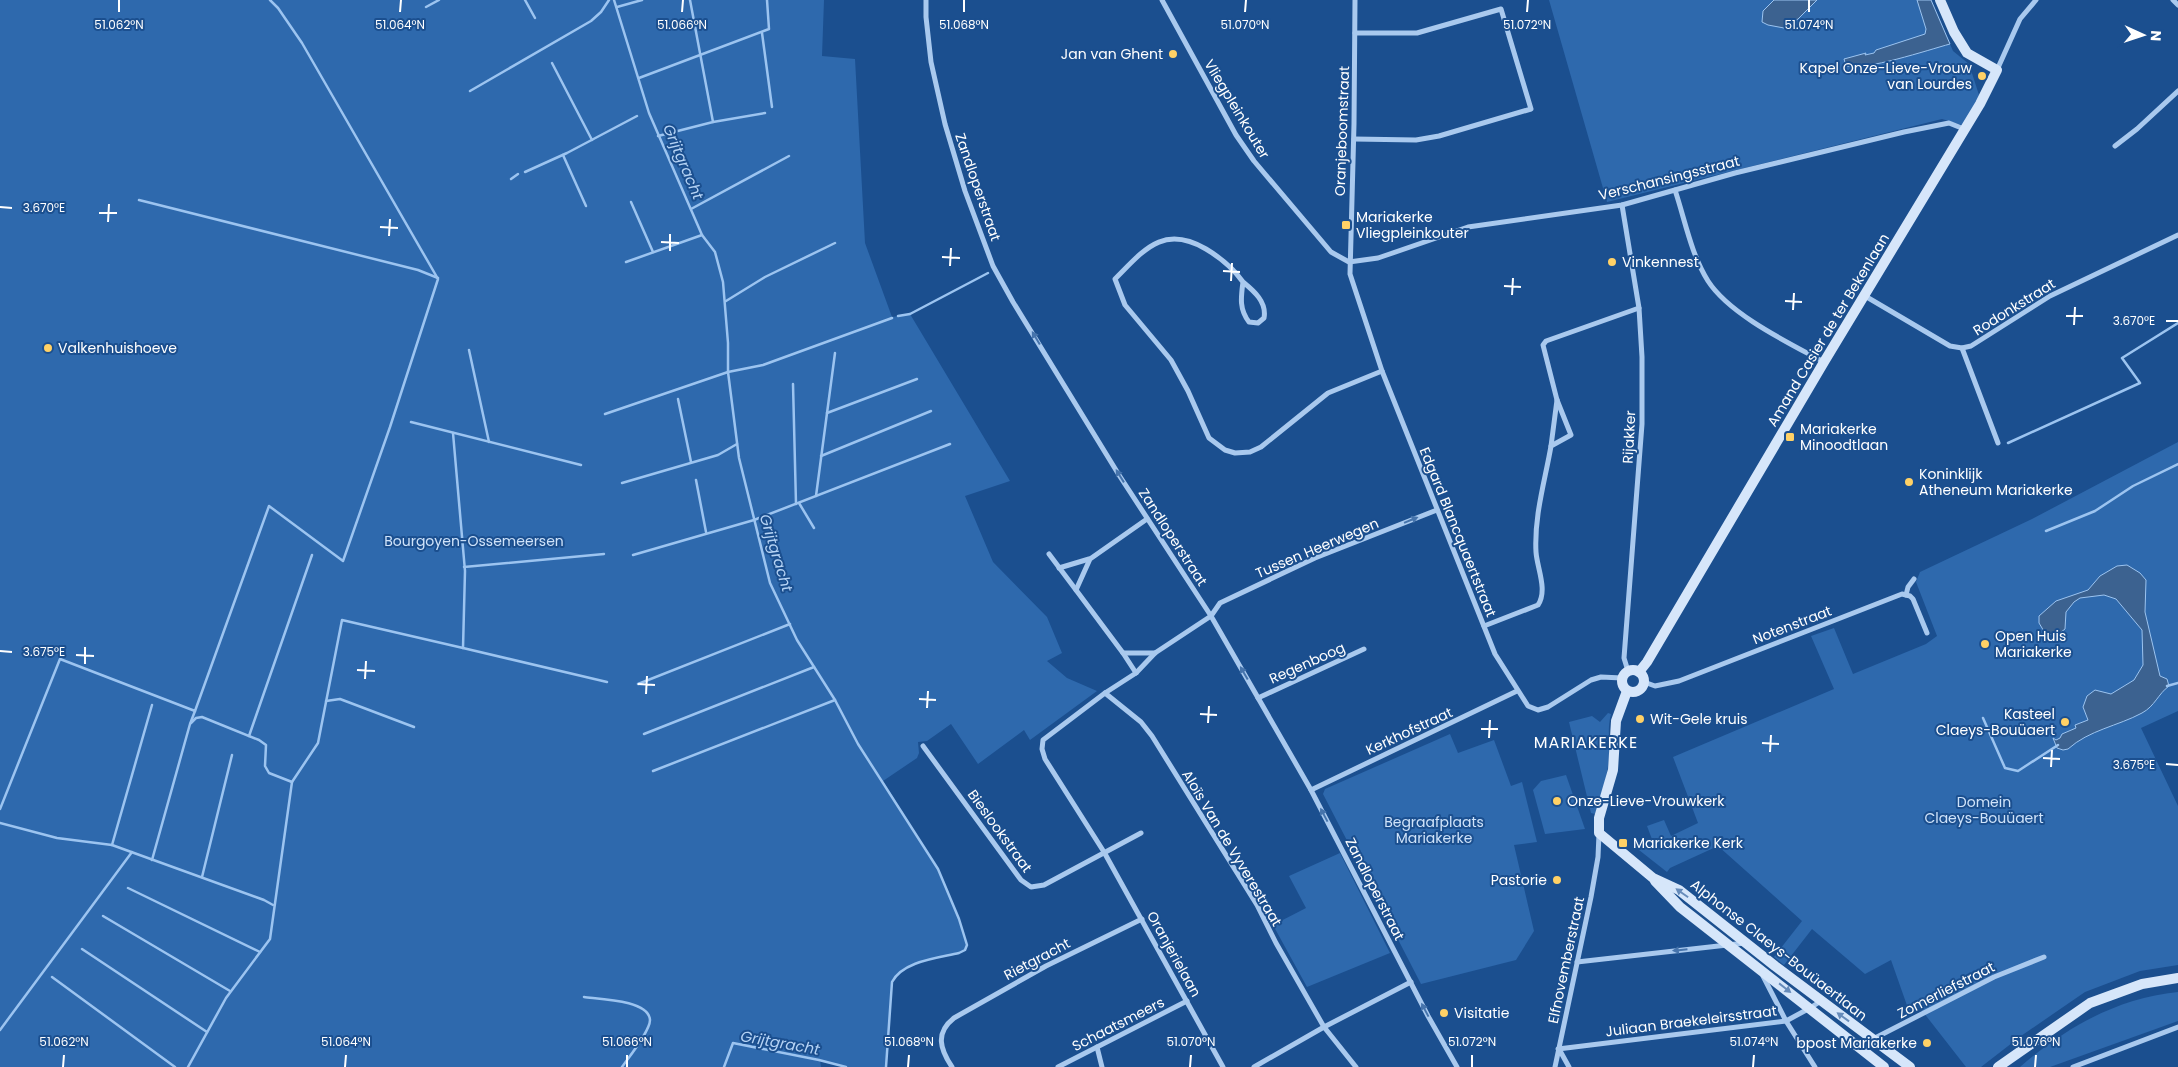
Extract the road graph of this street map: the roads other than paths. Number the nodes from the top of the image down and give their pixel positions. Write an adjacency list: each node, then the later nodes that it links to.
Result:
1 (926, 0): 28 (street, Zandloperstraat, one-way to 1)
2 (1162, 0): 17 (street, Vliegpleinkouter)
3 (1355, 0): 8 (street, Oranjeboomstraat)
4 (1940, 0): 9 (street)
5 (2036, 0): 9 (street, Amand Casier de ter Bekenlaan)
6 (2173, 0): 7 (street)
7 (2178, 6)
8 (1355, 33): 12 (street, Oranjeboomstraat); 12 (street)
9 (1997, 70): 11 (street, Amand Casier de ter Bekenlaan)
10 (2178, 91): 13 (street)
11 (1965, 129): 14 (street, Verschansingsstraat); 19 (street, Amand Casier de ter Bekenlaan)
12 (1354, 140): 17 (street, Oranjeboomstraat)
13 (2115, 146)
14 (1675, 190): 15 (street, Verschansingsstraat); 22 (street)
15 (1622, 205): 17 (street, Verschansingsstraat); 20 (street, Rijakker)
16 (2178, 235): 21 (street, Rodonkstraat)
17 (1349, 262): 23 (street, Edgard Blancquaertstraat)
18 (1243, 282): 18 (street); 23 (street)
19 (1865, 296): 21 (street, Rodonkstraat); 22 (street, Amand Casier de ter Bekenlaan)
20 (1638, 308): 24 (street); 42 (street, Rijakker)
21 (1962, 348): 25 (street)
22 (1824, 362): 43 (street, Amand Casier de ter Bekenlaan)
23 (1382, 371): 27 (street, Edgard Blancquaertstraat)
24 (1557, 400): 26 (street); 26 (street)
25 (1998, 443)
26 (1551, 446): 36 (street)
27 (1437, 510): 35 (street, Tussen Heerwegen, one-way to 27); 36 (street, Edgard Blancquaertstraat)
28 (1147, 519): 30 (street); 35 (street, Zandloperstraat)
29 (1049, 554): 31 (street)
30 (1090, 559): 31 (street); 33 (street)
31 (1059, 568): 33 (street)
32 (1914, 579): 34 (street)
33 (1076, 590): 39 (street)
34 (1906, 595): 37 (street); 43 (street, Notenstraat)
35 (1211, 616): 40 (street, Tussen Heerwegen); 47 (street, Zandloperstraat, one-way to 35)
36 (1484, 626): 44 (street, Edgard Blancquaertstraat)
37 (1927, 633)
38 (1364, 649): 47 (street, Regenboog)
39 (1123, 653): 40 (street); 41 (street)
40 (1155, 653): 41 (street, Tussen Heerwegen)
41 (1136, 673): 46 (street, Tussen Heerwegen)
42 (1625, 675): 43 (street); 44 (street, Edgard Blancquaertstraat); 45 (street)
43 (1641, 677): 45 (street)
44 (1517, 691): 49 (street, Kerkhofstraat)
45 (1627, 691): 51 (street)
46 (1105, 693): 52 (street, Oranjerielaan); 66 (street, Aloïs Van de Vyverestraat)
47 (1258, 698): 49 (street, Zandloperstraat)
48 (922, 746): 52 (street, Bieslookstraat)
49 (1310, 790): 61 (street, Zandloperstraat, one-way to 49)
50 (1141, 833): 52 (street)
51 (1599, 833): 53 (street, Alphonse Claeys-Bouüaertlaan); 58 (street, Elfnovemberstraat)
52 (1104, 852): 54 (street, Oranjerielaan)
53 (1653, 878): 55 (street, Alphonse Claeys-Bouüaertlaan, one-way to 53); 56 (street, Alphonse Claeys-Bouüaertlaan)
54 (1142, 919): 63 (street, Oranjerielaan); 73 (street, Rietgracht)
55 (1746, 942): 56 (street); 62 (street, Alphonse Claeys-Bouüaertlaan)
56 (1729, 945): 58 (street, one-way to 58); 59 (street, Alphonse Claeys-Bouüaertlaan)
57 (2044, 958): 68 (street, Zomerliefstraat)
58 (1577, 962): 70 (street, Elfnovemberstraat)
59 (1759, 967): 64 (street, Alphonse Claeys-Bouüaertlaan, one-way to 64); 65 (street)
60 (2178, 978): 72 (street)
61 (1411, 982): 66 (street); 79 (street, Zandloperstraat, one-way to 61)
62 (1820, 1000): 64 (street, Juliaan Braekeleirsstraat); 68 (street, Alphonse Claeys-Bouüaertlaan, one-way to 62)
63 (1187, 1001): 69 (street, Schaatsmeers); 76 (street, Oranjerielaan)
64 (1810, 1008): 65 (street, Juliaan Braekeleirsstraat); 71 (street, Alphonse Claeys-Bouüaertlaan)
65 (1786, 1021): 70 (street, Juliaan Braekeleirsstraat); 82 (street)
66 (1324, 1027): 77 (street); 78 (street, Aloïs Van de Vyverestraat)
67 (2178, 1027): 85 (street)
68 (1873, 1039): 71 (street, Zomerliefstraat); 84 (street, Alphonse Claeys-Bouüaertlaan)
69 (1097, 1047): 74 (street, Schaatsmeers); 75 (street)
70 (1558, 1049): 80 (street, Elfnovemberstraat); 81 (street)
71 (1863, 1051): 83 (street, Alphonse Claeys-Bouüaertlaan)
72 (2004, 1065)
73 (952, 1067)
74 (1058, 1067)
75 (1102, 1067)
76 (1224, 1067)
77 (1254, 1067)
78 (1356, 1067)
79 (1457, 1067)
80 (1554, 1067)
81 (1569, 1067)
82 (1815, 1067)
83 (1884, 1067)
84 (1910, 1067)
85 (2073, 1067)

